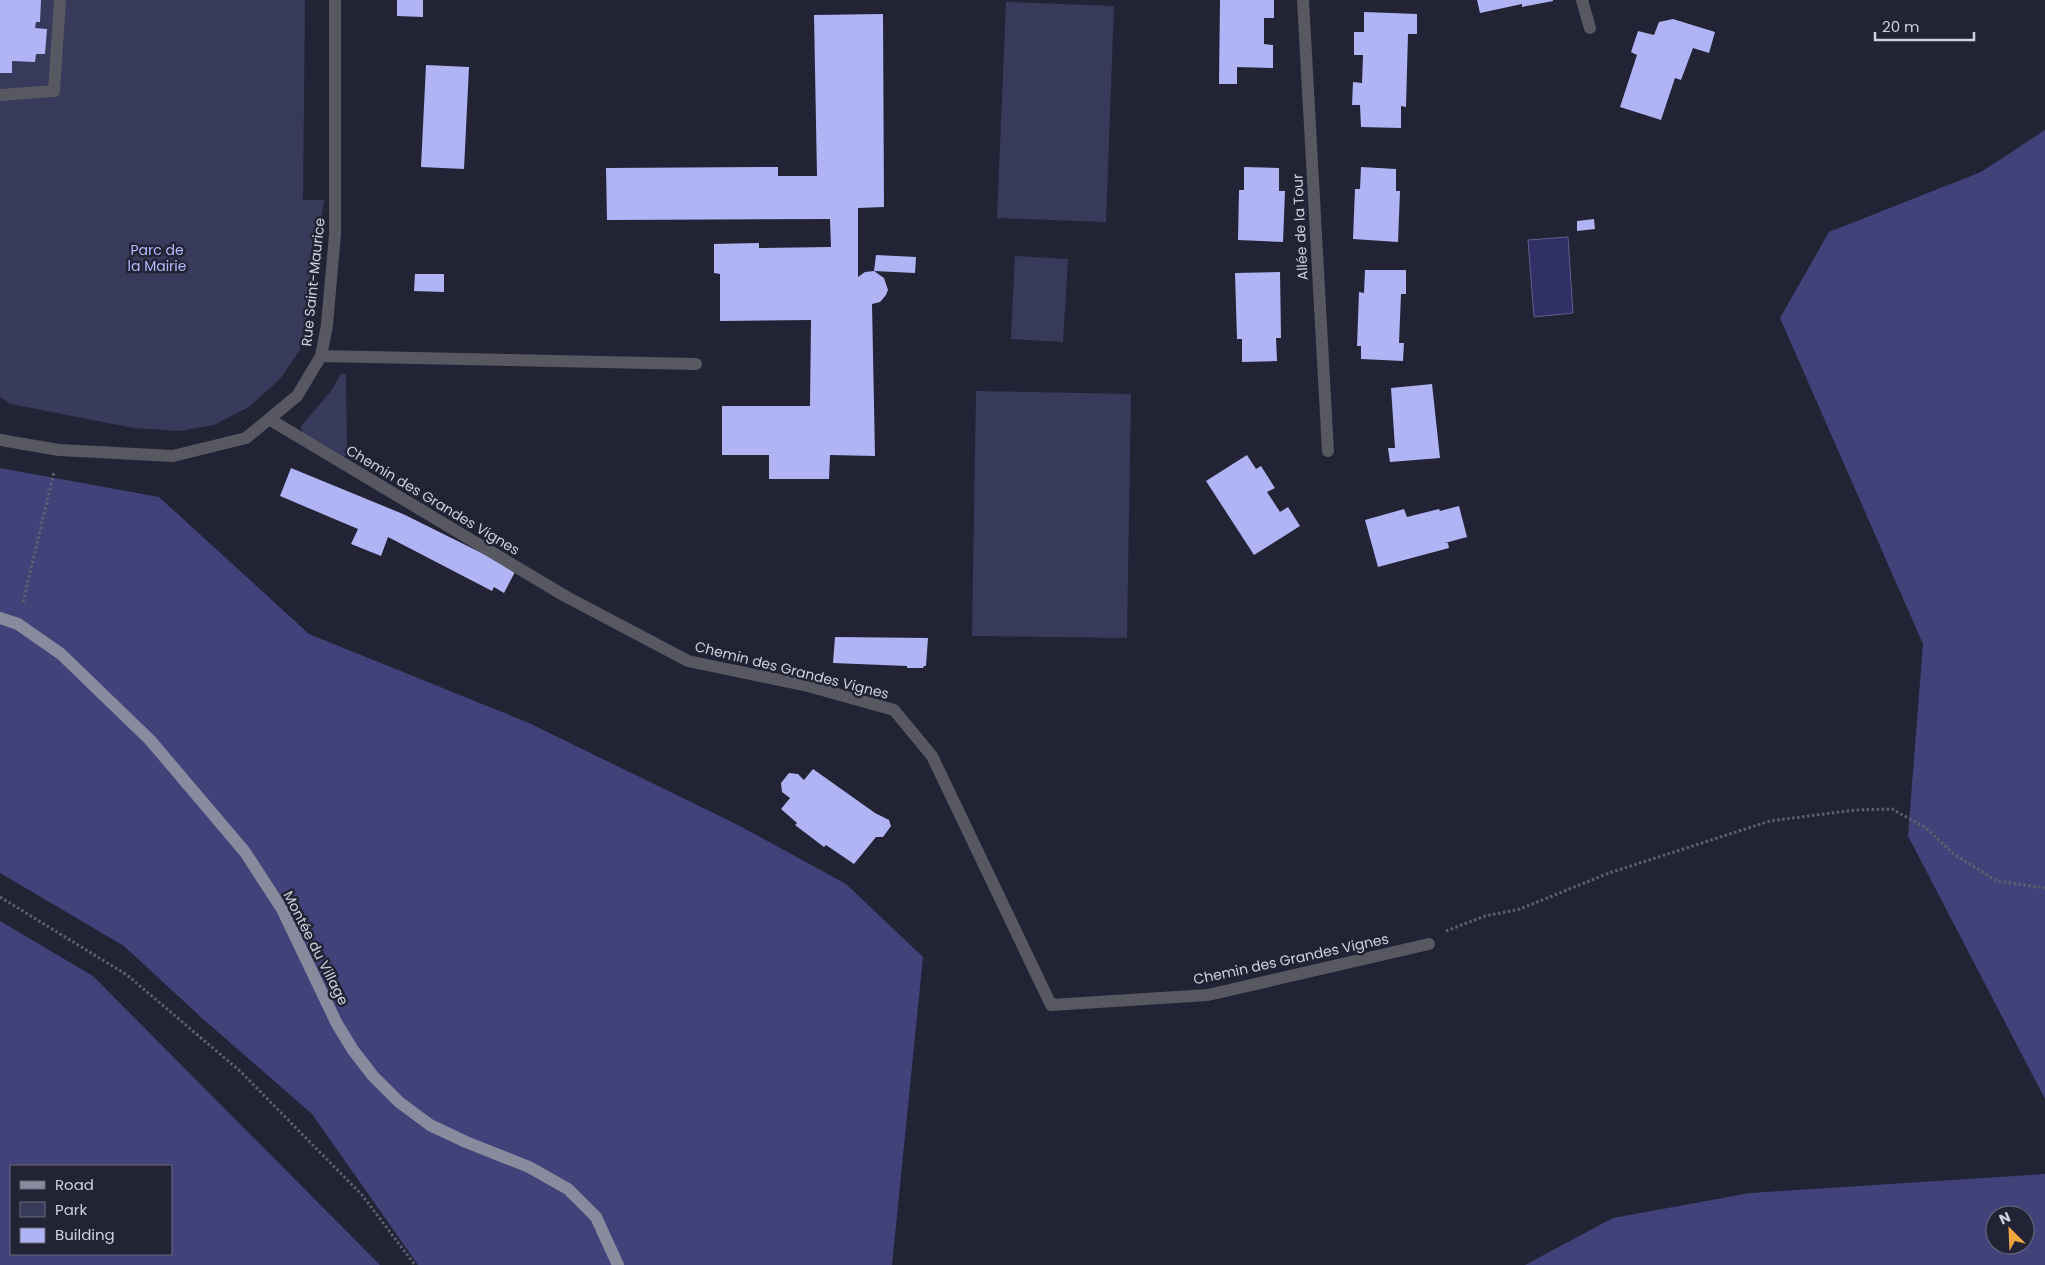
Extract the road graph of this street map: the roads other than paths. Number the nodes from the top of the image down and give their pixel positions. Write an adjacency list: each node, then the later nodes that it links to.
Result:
1 (60, 0): 6 (street)
2 (335, 0): 7 (street, Rue Saint-Maurice)
3 (1303, 0): 11 (street, Allée de la Tour)
4 (1582, 0): 5 (street)
5 (1590, 28)
6 (0, 95)
7 (320, 356): 8 (street); 9 (street, Rue Saint-Maurice)
8 (696, 364)
9 (269, 419): 10 (street, Rue Saint-Maurice); 13 (street, Chemin des Grandes Vignes)
10 (0, 440)
11 (1328, 452)
12 (0, 618): 14 (main road, Montée du Village)
13 (1429, 944)
14 (618, 1265)

